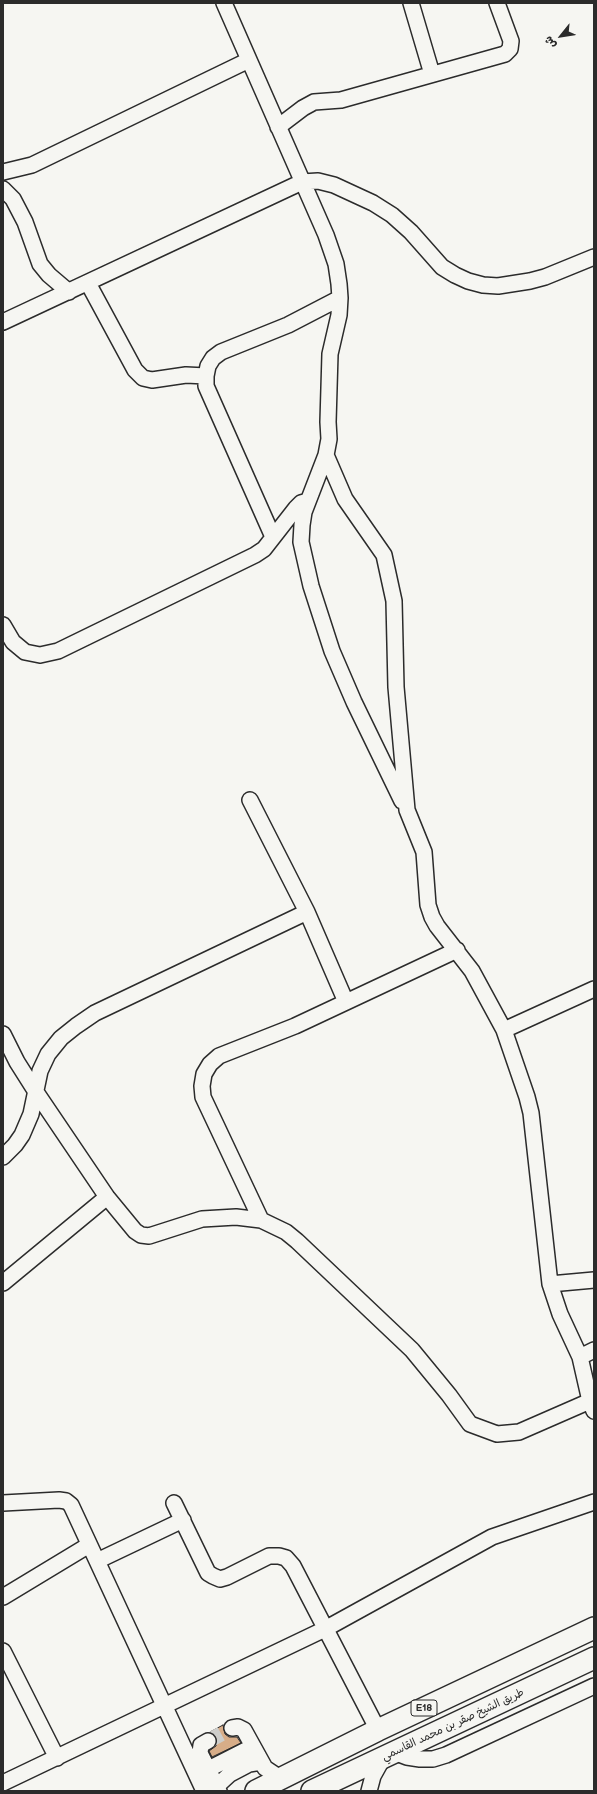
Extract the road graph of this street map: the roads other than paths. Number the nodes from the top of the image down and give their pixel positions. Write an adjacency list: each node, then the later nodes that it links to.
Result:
1 (224, 3): 4 (street)
2 (411, 3): 5 (street)
3 (497, 3): 5 (street)
4 (249, 60): 6 (street); 7 (street)
5 (432, 74): 6 (street)
6 (278, 127): 8 (street)
7 (3, 172)
8 (302, 182): 10 (street); 11 (street); 13 (street)
9 (3, 188): 12 (street)
10 (594, 257)
11 (88, 283): 12 (street); 15 (street)
12 (69, 292): 14 (street)
13 (340, 298): 15 (street); 16 (street)
14 (3, 322)
15 (206, 376): 18 (street)
16 (326, 455): 17 (street); 21 (street)
17 (308, 501): 18 (street); 21 (street)
18 (274, 536): 19 (street)
19 (3, 625)
20 (250, 800): 22 (street)
21 (407, 810): 23 (street)
22 (307, 912): 25 (street); 28 (street)
23 (457, 950): 25 (street); 26 (street)
24 (594, 989): 26 (street)
25 (346, 1002): 31 (street)
26 (504, 1030): 34 (street)
27 (3, 1034): 28 (street)
28 (36, 1092): 29 (street); 30 (street)
29 (3, 1157)
30 (107, 1197): 31 (street); 33 (street)
31 (261, 1220): 37 (street)
32 (594, 1280): 34 (street)
33 (3, 1283)
34 (550, 1284): 36 (street)
35 (594, 1350): 36 (street)
36 (580, 1357): 37 (street)
37 (592, 1406)
38 (594, 1502): 46 (street)
39 (3, 1503): 42 (street)
40 (174, 1503): 41 (street)
41 (183, 1520): 43 (street); 46 (street)
42 (89, 1545): 43 (street); 44 (street)
43 (97, 1561): 50 (street)
44 (3, 1597)
45 (594, 1628): 52 (highway, E18)
46 (326, 1629): 50 (street); 52 (street)
47 (3, 1651): 56 (street)
48 (594, 1658): 55 (highway, طريق الشيخ صقر بن محمد القاسمي / E18)
49 (594, 1686): 55 (street)
50 (164, 1706): 56 (street); 58 (street)
51 (232, 1728): 54 (street)
52 (378, 1730): 59 (highway, E18)
53 (208, 1741): 58 (street)
54 (252, 1747): 57 (street); 58 (street)
55 (388, 1755): 63 (highway, طريق الشيخ صقر بن محمد القاسمي / E18); 64 (street)
56 (57, 1758): 60 (street)
57 (261, 1762): 59 (street); 61 (street)
58 (202, 1772): 61 (street)
59 (284, 1778): 62 (highway, E18)
60 (3, 1783)
61 (213, 1789)
62 (256, 1791)
63 (314, 1791)
64 (369, 1791)

